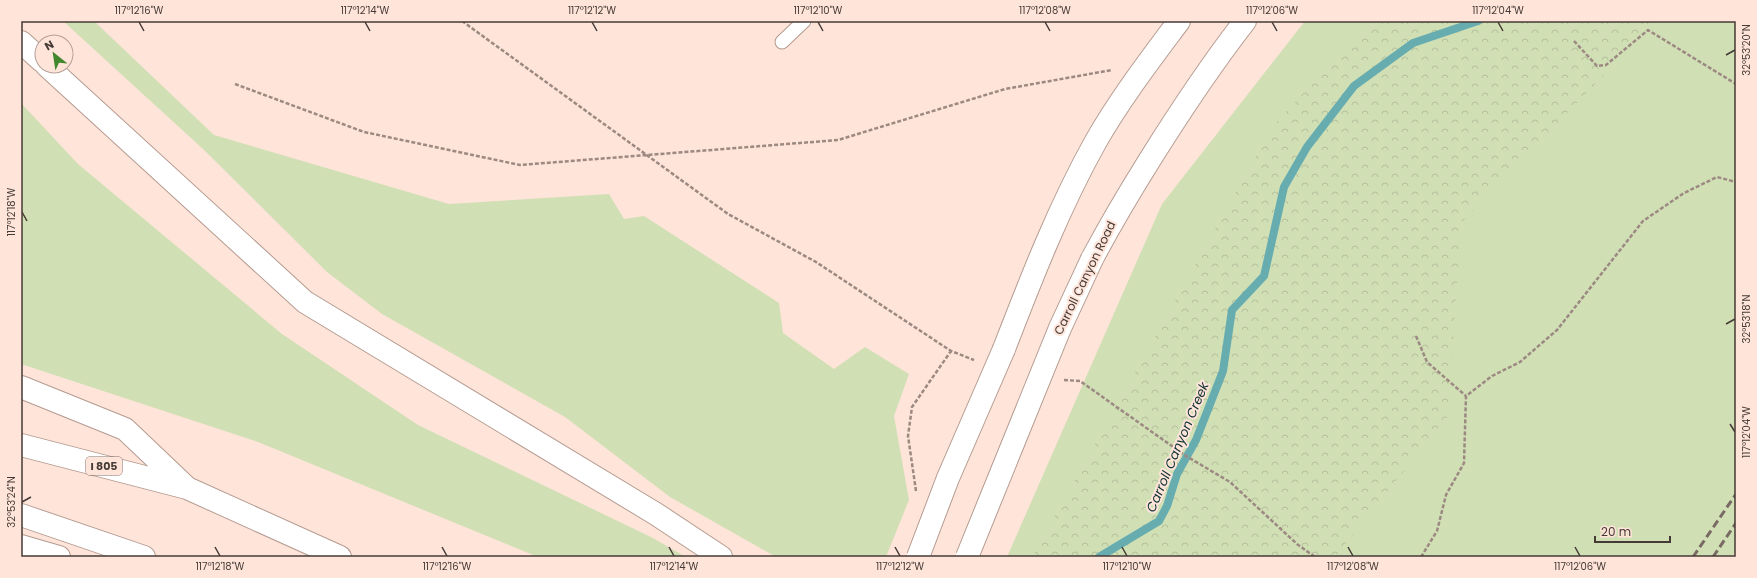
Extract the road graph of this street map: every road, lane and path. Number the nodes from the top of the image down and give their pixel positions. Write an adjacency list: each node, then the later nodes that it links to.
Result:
1 (462, 21): 13 (path)
2 (804, 21): 7 (lane)
3 (1179, 21): 9 (main road)
4 (1245, 21): 31 (main road, Carroll Canyon Road, bridge)
5 (1574, 41): 12 (path)
6 (21, 42): 8 (main road)
7 (782, 42)
8 (34, 54)
9 (1148, 63): 13 (path); 30 (main road, bridge)
10 (56, 74): 29 (main road)
11 (235, 84): 13 (path)
12 (1736, 84)
13 (646, 155): 16 (path)
14 (1736, 182): 20 (path)
15 (1416, 336): 20 (path)
16 (951, 351): 17 (path); 23 (path)
17 (980, 362)
18 (1059, 379): 32 (path)
19 (21, 387): 22 (main road)
20 (1466, 396): 33 (path)
21 (21, 445): 22 (main road, I 805)
22 (187, 488): 28 (main road, I 805)
23 (916, 495)
24 (21, 515): 27 (main road)
25 (21, 546): 26 (main road)
26 (59, 557)
27 (144, 557)
28 (340, 557)
29 (721, 557)
30 (918, 557)
31 (967, 557)
32 (1315, 557)
33 (1421, 557)

